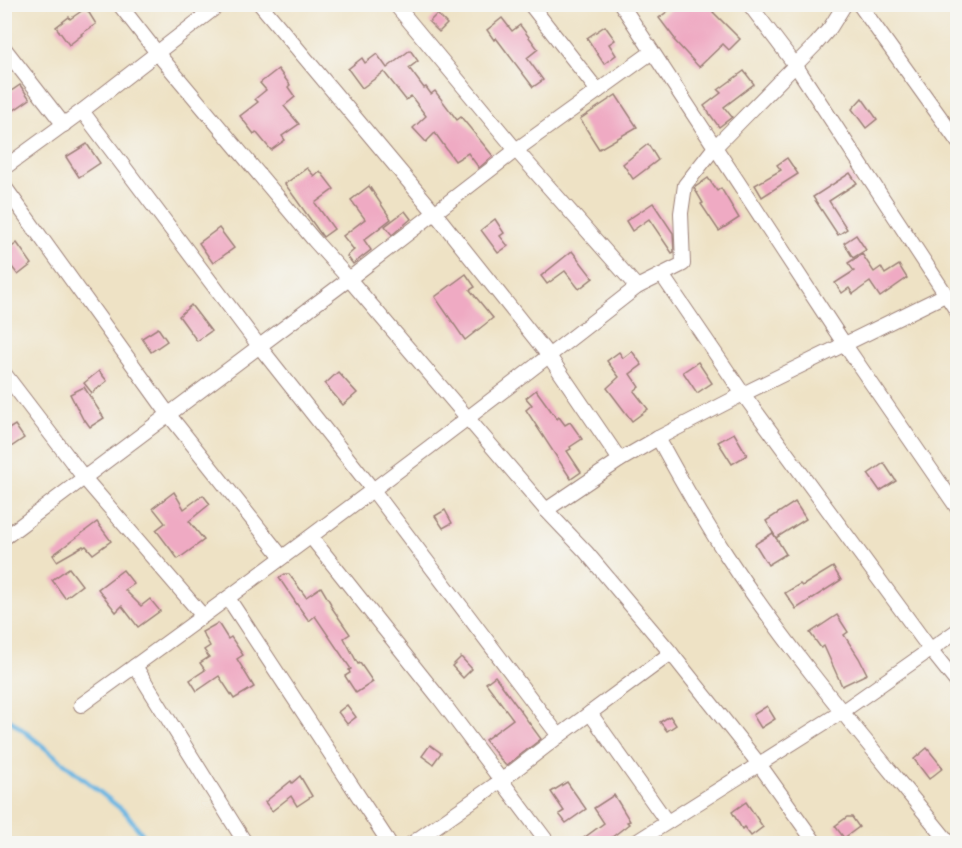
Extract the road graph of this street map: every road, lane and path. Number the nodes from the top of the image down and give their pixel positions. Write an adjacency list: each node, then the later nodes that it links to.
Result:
1 (119, 4): 12 (street)
2 (220, 4): 12 (street)
3 (260, 4): 22 (street)
4 (395, 4): 19 (street)
5 (530, 4): 14 (street)
6 (621, 4): 11 (street)
7 (749, 4): 13 (street)
8 (845, 4): 13 (street)
9 (859, 4): 17 (street)
10 (4, 48): 16 (street)
11 (652, 52): 14 (street); 18 (street)
12 (158, 54): 15 (street); 24 (street)
13 (796, 66): 18 (street); 26 (street)
14 (598, 91): 19 (street)
15 (82, 111): 16 (street); 29 (street)
16 (64, 125): 20 (street)
17 (957, 142)
18 (715, 147): 23 (street); 28 (street)
19 (516, 150): 22 (street); 25 (street)
20 (4, 168)
21 (4, 186): 33 (street)
22 (435, 213): 24 (street); 30 (street)
23 (662, 275): 25 (street); 32 (street)
24 (349, 279): 29 (street); 34 (street)
25 (637, 286): 30 (street)
26 (945, 295): 27 (street); 28 (street)
27 (957, 313)
28 (845, 345): 32 (street); 39 (street)
29 (259, 346): 33 (street); 38 (street)
30 (549, 356): 34 (street); 36 (street)
31 (4, 372): 37 (street)
32 (743, 394): 35 (street); 47 (street)
33 (169, 415): 37 (street); 43 (street)
34 (467, 418): 38 (street); 40 (street)
35 (658, 438): 36 (street); 52 (street)
36 (620, 460): 40 (street)
37 (85, 478): 42 (street); 45 (street)
38 (373, 490): 41 (street); 54 (street)
39 (957, 509)
40 (546, 510): 48 (street)
41 (311, 537): 43 (street); 56 (street)
42 (4, 538)
43 (282, 557): 44 (street)
44 (228, 598): 45 (street); 59 (street)
45 (203, 616): 49 (street)
46 (957, 630): 47 (street)
47 (930, 649): 50 (street); 52 (street)
48 (671, 653): 53 (street); 55 (street)
49 (135, 666): 51 (street); 58 (street)
50 (957, 684)
51 (81, 705)
52 (843, 711): 55 (street); 64 (street)
53 (590, 713): 54 (street); 57 (street)
54 (560, 736): 56 (street)
55 (759, 764): 57 (street); 63 (street)
56 (502, 780): 60 (street); 61 (street)
57 (667, 822): 62 (street)
58 (246, 843)
59 (390, 843)
60 (411, 843)
61 (549, 843)
62 (633, 843)
63 (816, 843)
64 (950, 843)

